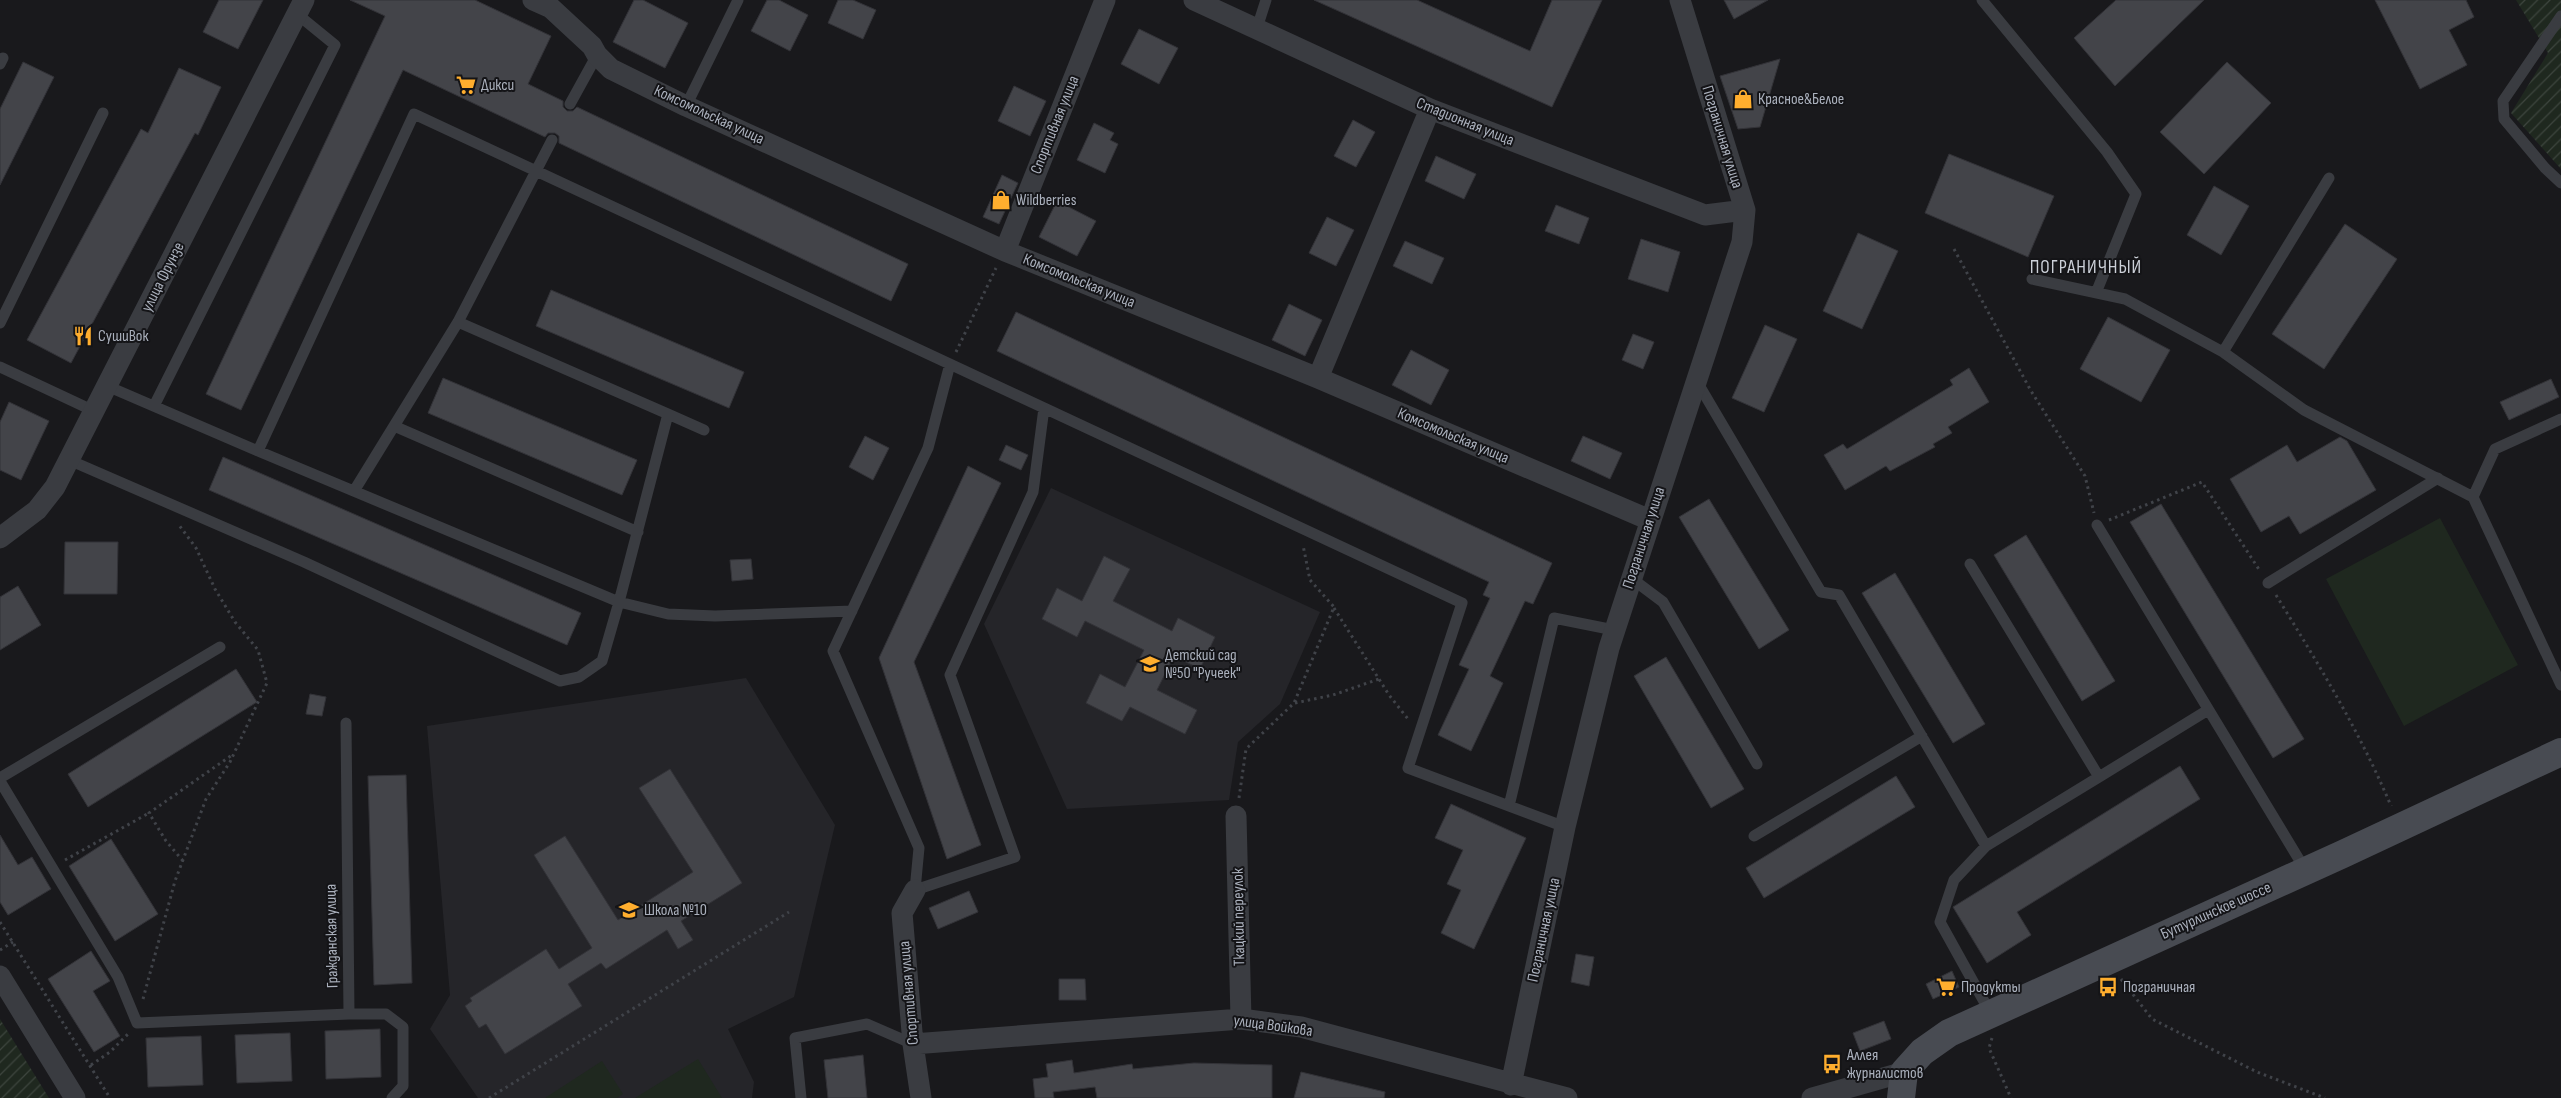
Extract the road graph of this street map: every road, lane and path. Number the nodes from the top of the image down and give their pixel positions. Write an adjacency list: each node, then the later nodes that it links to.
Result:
1 (533, 0): 11 (street, Комсомольская улица)
2 (738, 0): 13 (lane)
3 (1106, 0): 22 (street, Спортивная улица)
4 (1194, 0): 10 (street, Стадионная улица)
5 (1266, 0): 10 (lane)
6 (1680, 0): 20 (street, Пограничная улица)
7 (1982, 0): 24 (lane)
8 (300, 7): 32 (street, улица Фрунзе); 33 (lane)
9 (2561, 16): 19 (lane)
10 (1257, 28): 14 (street, Стадионная улица)
11 (597, 55): 12 (lane); 13 (street, Комсомольская улица)
12 (570, 104)
13 (686, 106): 22 (street, Комсомольская улица)
14 (1430, 110): 20 (street, Стадионная улица); 30 (street)
15 (102, 113): 26 (lane)
16 (552, 140): 17 (lane)
17 (537, 172): 25 (lane); 28 (lane); 40 (lane)
18 (2329, 178): 27 (lane)
19 (2561, 183)
20 (1745, 210): 31 (street, Пограничная улица)
21 (1954, 249): 47 (path)
22 (1005, 251): 28 (path); 30 (street, Комсомольская улица)
23 (2032, 279): 24 (lane)
24 (2096, 293): 27 (lane)
25 (458, 322): 36 (lane); 38 (lane)
26 (0, 323)
27 (2223, 352): 42 (lane)
28 (950, 364): 34 (lane); 56 (lane)
29 (0, 367): 35 (lane)
30 (1318, 378): 46 (street, Комсомольская улица)
31 (1695, 380): 46 (street, Пограничная улица); 65 (lane)
32 (107, 386): 33 (lane); 35 (street, улица Фрунзе)
33 (154, 406): 40 (lane)
34 (1044, 408): 48 (lane); 81 (lane)
35 (94, 411): 41 (street, улица Фрунзе)
36 (668, 414): 39 (lane); 49 (lane)
37 (2561, 419): 44 (lane)
38 (394, 426): 43 (lane); 49 (lane)
39 (704, 430)
40 (258, 451): 43 (lane)
41 (69, 460): 45 (lane); 50 (street, улица Фрунзе)
42 (2438, 478): 44 (lane); 53 (lane)
43 (354, 492): 54 (lane)
44 (2474, 497): 60 (lane)
45 (162, 500): 54 (lane); 67 (path)
46 (1650, 520): 52 (street, Пограничная улица)
47 (2097, 525): 53 (path); 62 (lane)
48 (1299, 527): 55 (path); 64 (lane)
49 (638, 532): 54 (lane)
50 (0, 538)
51 (1970, 564): 69 (lane)
52 (1631, 578): 57 (street, Пограничная улица); 68 (lane)
53 (2268, 583): 75 (path)
54 (619, 602): 56 (lane)
55 (1334, 607): 59 (path); 61 (path)
56 (852, 611): 81 (lane)
57 (1614, 630): 71 (lane); 74 (street, Пограничная улица)
58 (220, 647): 70 (lane)
59 (1379, 679): 61 (path); 64 (path)
60 (2561, 685)
61 (1294, 703): 73 (path)
62 (2208, 710): 69 (lane); 80 (lane)
63 (346, 723): 88 (lane, Гражданская улица)
64 (1419, 733): 71 (lane)
65 (1922, 736): 76 (lane); 77 (lane)
66 (2561, 752): 75 (main road, Бутурлинское шоссе)
67 (234, 754): 72 (path); 78 (path)
68 (1757, 764)
69 (2099, 777): 77 (lane)
70 (0, 780): 79 (lane)
71 (1509, 806): 74 (lane)
72 (150, 814): 78 (path); 79 (path)
73 (1236, 816): 90 (street, Ткацкий переулок)
74 (1566, 827): 94 (street, Пограничная улица)
75 (2400, 828): 80 (main road, Бутурлинское шоссе)
76 (1754, 836)
77 (1986, 846): 89 (lane)
78 (183, 861): 91 (path)
79 (52, 867): 91 (lane)
80 (2306, 871): 86 (main road, Бутурлинское шоссе)
81 (915, 890): 92 (street, Спортивная улица)
82 (789, 912): 99 (path)
83 (0, 922): 84 (path)
84 (13, 942): 85 (path); 93 (path)
85 (0, 950)
86 (2108, 961): 89 (main road, Бутурлинское шоссе); 105 (path)
87 (0, 976): 96 (street)
88 (349, 1014): 91 (lane); 98 (lane)
89 (1988, 1016): 95 (main road, Бутурлинское шоссе); 104 (path)
90 (1241, 1019): 92 (street, улица Войкова); 94 (street, улица Войкова)
91 (137, 1023): 93 (path)
92 (913, 1044): 100 (lane); 101 (street, Спортивная улица)
93 (91, 1066): 97 (path)
94 (1511, 1085): 102 (street, улица Войкова)
95 (1903, 1085): 103 (street)
96 (72, 1097)
97 (110, 1098)
98 (392, 1098)
99 (488, 1098)
100 (801, 1098)
101 (921, 1098)
102 (1566, 1098)
103 (1812, 1098)
104 (2011, 1098)
105 (2325, 1098)

